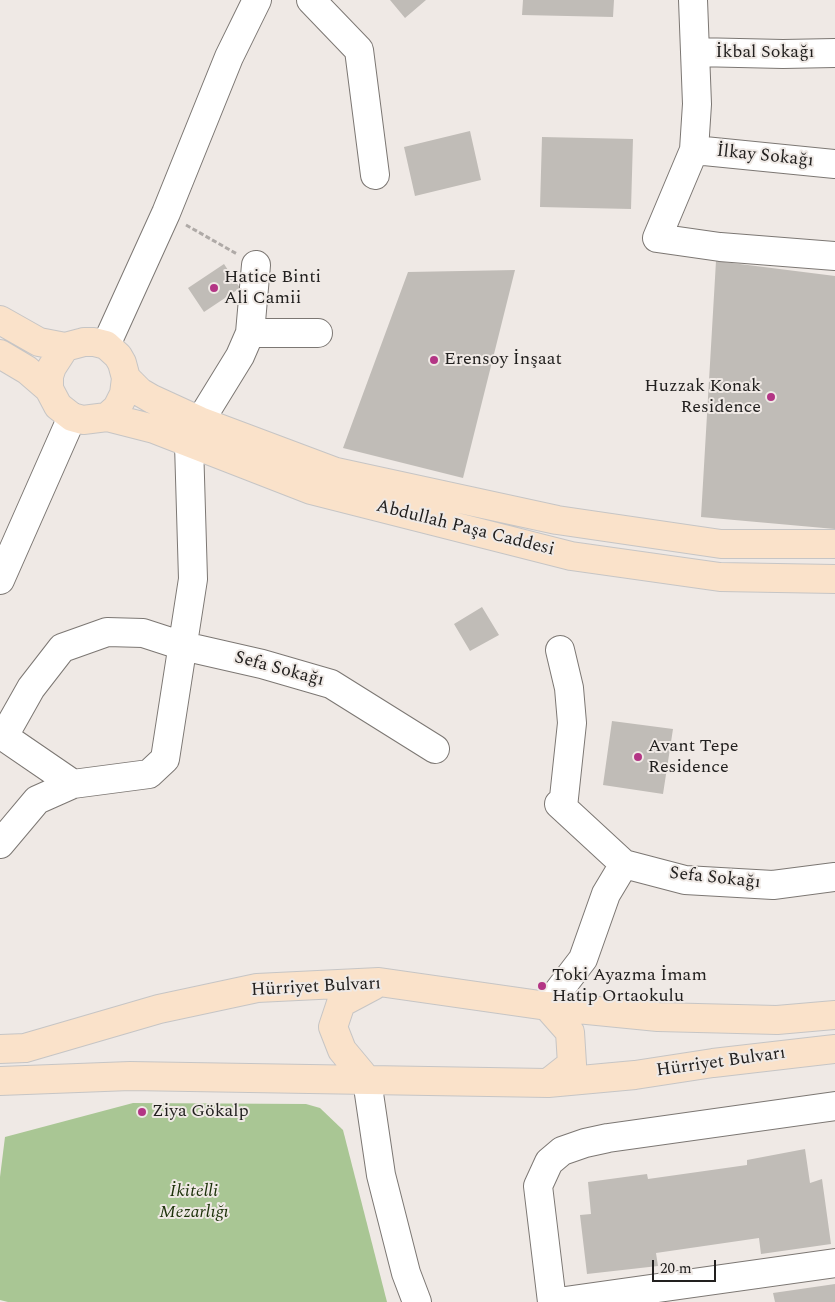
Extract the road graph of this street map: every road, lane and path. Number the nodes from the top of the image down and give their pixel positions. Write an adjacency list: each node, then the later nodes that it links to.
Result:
1 (257, 0): 9 (street)
2 (311, 0): 8 (street)
3 (694, 0): 4 (street)
4 (695, 52): 5 (street, İkbal Sokağı); 6 (street)
5 (835, 53)
6 (694, 150): 7 (street, İlkay Sokağı); 10 (street)
7 (835, 164)
8 (375, 175)
9 (166, 213): 11 (path); 15 (street)
10 (835, 256)
11 (256, 265): 13 (street)
12 (0, 320): 16 (main road)
13 (250, 333): 14 (street); 22 (street)
14 (318, 333)
15 (106, 345): 16 (main road); 18 (main road)
16 (65, 348): 19 (main road)
17 (0, 354): 19 (main road)
18 (126, 378): 20 (main road); 22 (main road, Abdullah Paşa Caddesi)
19 (49, 389): 21 (main road)
20 (107, 417): 21 (main road); 22 (main road, Abdullah Paşa Caddesi)
21 (72, 418): 25 (street)
22 (195, 432): 23 (main road, Abdullah Paşa Caddesi); 24 (main road, Abdullah Paşa Caddesi); 26 (street)
23 (835, 544)
24 (835, 579)
25 (0, 580)
26 (183, 646): 28 (street, Sefa Sokağı); 29 (street, Sefa Sokağı); 30 (street)
27 (560, 650): 32 (street, Sefa Sokağı)
28 (2, 735): 30 (street)
29 (435, 749)
30 (73, 784): 31 (street)
31 (0, 844)
32 (624, 864): 33 (street, Sefa Sokağı); 35 (street)
33 (835, 877)
34 (379, 982): 35 (main road, Hürriyet Bulvarı); 38 (main road, Hürriyet Bulvarı); 39 (main road)
35 (547, 1006): 36 (main road, Hürriyet Bulvarı); 41 (main road)
36 (835, 1014)
37 (835, 1048): 41 (main road, Hürriyet Bulvarı)
38 (0, 1049)
39 (367, 1080): 40 (main road, Hürriyet Bulvarı); 41 (main road, Hürriyet Bulvarı); 44 (street)
40 (0, 1081)
41 (548, 1084)
42 (835, 1106): 45 (street)
43 (835, 1263): 46 (street)
44 (416, 1302)
45 (552, 1302)
46 (558, 1302)

